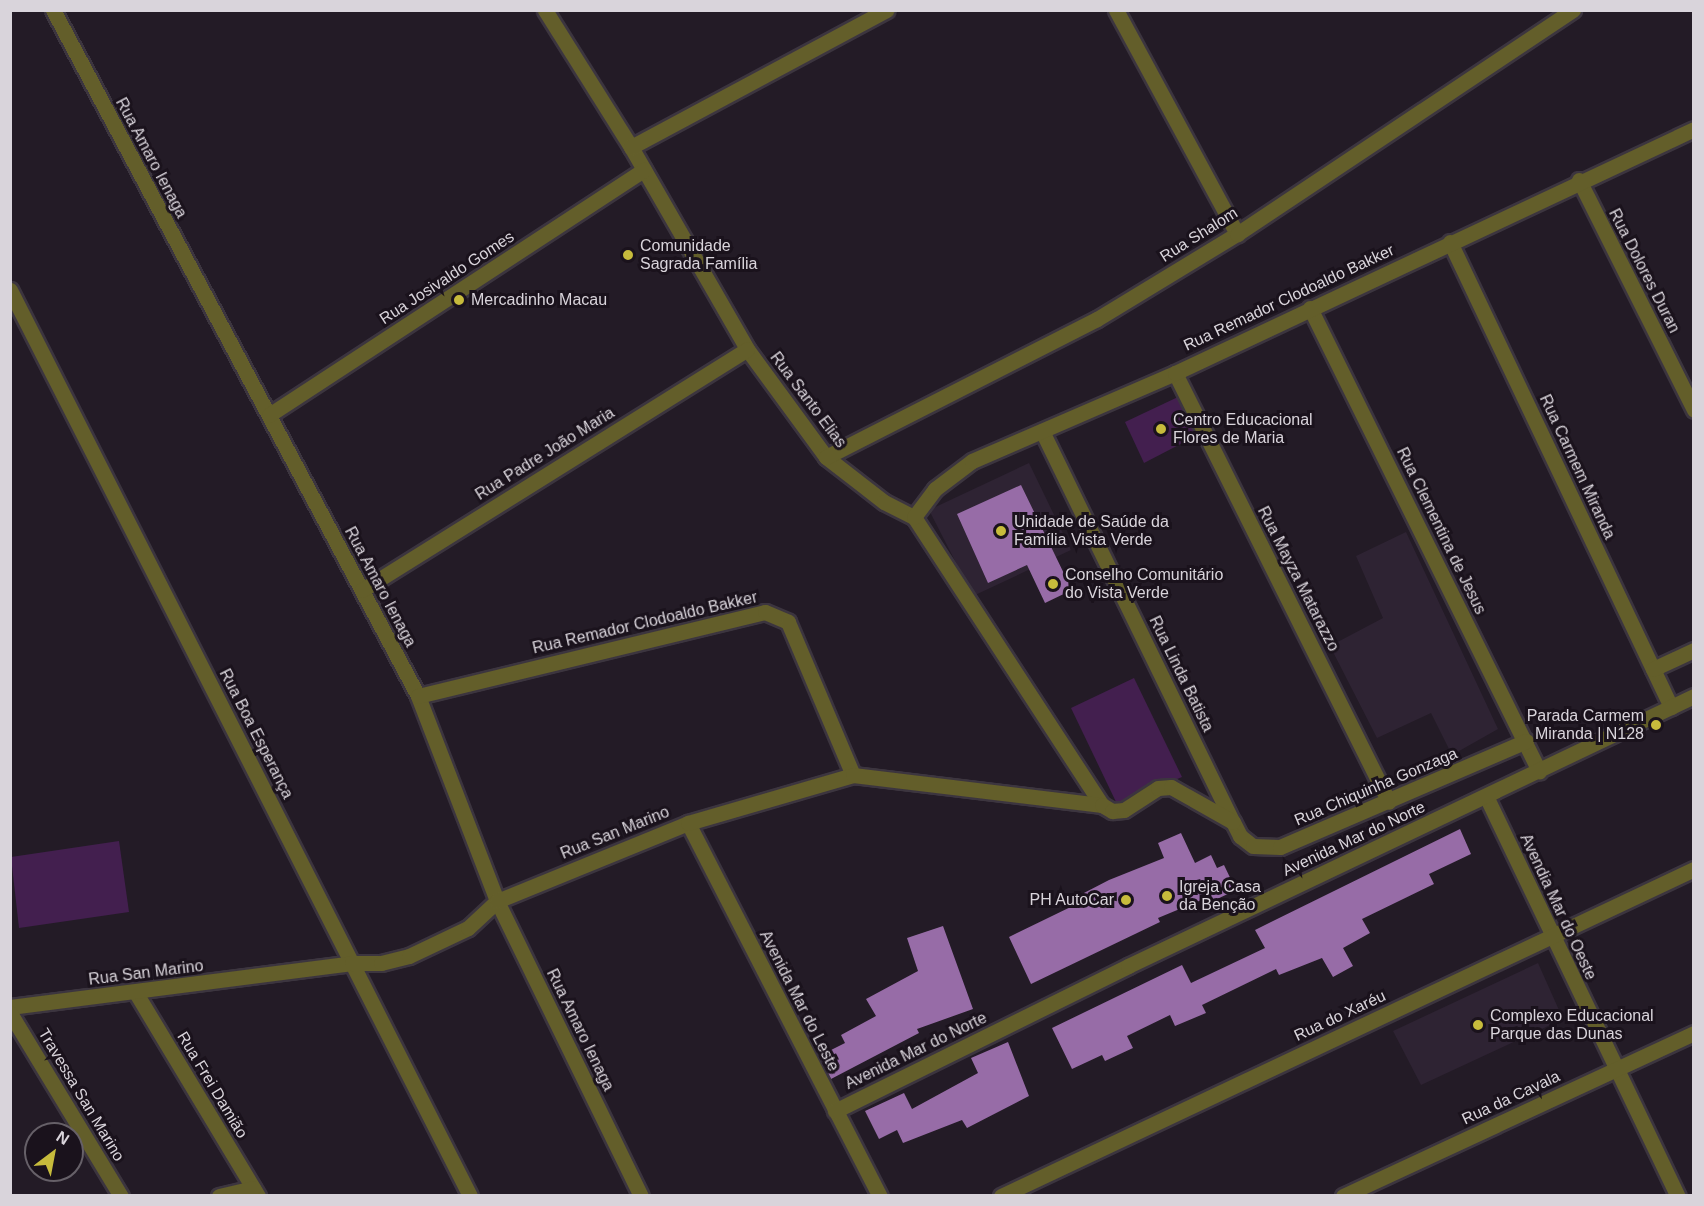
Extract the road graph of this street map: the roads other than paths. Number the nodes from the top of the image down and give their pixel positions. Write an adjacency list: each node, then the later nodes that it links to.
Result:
1 (53, 10): 17 (street, Rua Amaro Ienaga)
2 (545, 10): 7 (street, Rua Santo Elias)
3 (887, 10): 7 (street)
4 (1116, 10): 10 (street)
5 (1573, 10): 10 (street, Rua Shalom)
6 (1694, 129): 9 (street, Rua Remador Clodoaldo Bakker)
7 (631, 147): 8 (street, Rua Santo Elias)
8 (644, 170): 14 (street, Rua Santo Elias); 17 (street, Rua Josivaldo Gomes)
9 (1579, 180): 11 (street, Rua Remador Clodoaldo Bakker); 16 (street, Rua Dolores Duran)
10 (1237, 234): 19 (street, Rua Shalom)
11 (1450, 242): 13 (street, Rua Remador Clodoaldo Bakker); 23 (street, Rua Carmem Miranda)
12 (10, 290): 38 (street, Rua Boa Esperança)
13 (1310, 308): 15 (street, Rua Remador Clodoaldo Bakker); 27 (street, Rua Clementina de Jesus)
14 (747, 349): 19 (street, Rua Santo Elias); 21 (street, Rua Padre João Maria)
15 (1175, 373): 18 (street, Rua Remador Clodoaldo Bakker); 31 (street, Rua Mayza Matarazzo)
16 (1694, 410)
17 (269, 415): 21 (street, Rua Amaro Ienaga)
18 (1042, 431): 20 (street, Rua Remador Clodoaldo Bakker); 34 (street, Rua Linda Batista)
19 (826, 457): 20 (street, Rua Santo Elias)
20 (914, 517): 32 (street)
21 (362, 590): 24 (street, Rua Amaro Ienaga)
22 (1694, 650): 23 (street)
23 (1653, 669): 26 (street, Rua Carmem Miranda)
24 (418, 696): 29 (street, Rua Remador Clodoaldo Bakker); 36 (street, Rua Amaro Ienaga)
25 (1694, 696): 26 (street, Avenida Mar do Norte)
26 (1671, 707): 28 (street, Avenida Mar do Norte)
27 (1526, 741): 28 (street, Rua Clementina de Jesus); 31 (street, Rua Chiquinha Gonzaga)
28 (1539, 771): 30 (street, Avenida Mar do Norte)
29 (853, 775): 32 (street, Rua San Marino); 33 (street, Rua San Marino)
30 (1486, 796): 37 (street, Avendia Mar do Oeste); 44 (street, Avenida Mar do Norte)
31 (1389, 802): 34 (street, Rua Chiquinha Gonzaga)
32 (1102, 806): 34 (street, Rua San Marino)
33 (688, 823): 36 (street, Rua San Marino); 44 (street, Avenida Mar do Leste)
34 (1237, 829)
35 (1694, 868): 37 (street, Rua do Xaréu)
36 (497, 901): 38 (street, Rua San Marino); 49 (street, Rua Amaro Ienaga)
37 (1552, 936): 43 (street, Avendia Mar do Oeste); 51 (street, Rua do Xaréu)
38 (352, 963): 39 (street, Rua San Marino); 48 (street, Rua Boa Esperança)
39 (136, 993): 40 (street, Rua San Marino); 45 (street, Rua Frei Damião)
40 (10, 1008)
41 (10, 1013): 46 (street, Travessa San Marino)
42 (1694, 1034): 43 (street, Rua da Cavala)
43 (1615, 1070): 52 (street, Rua da Cavala); 53 (street, Avendia Mar do Oeste)
44 (836, 1111): 50 (street, Avenida Mar do Leste)
45 (255, 1192): 47 (street)
46 (121, 1196)
47 (219, 1196)
48 (470, 1196)
49 (641, 1196)
50 (880, 1196)
51 (1001, 1196)
52 (1343, 1196)
53 (1678, 1196)

